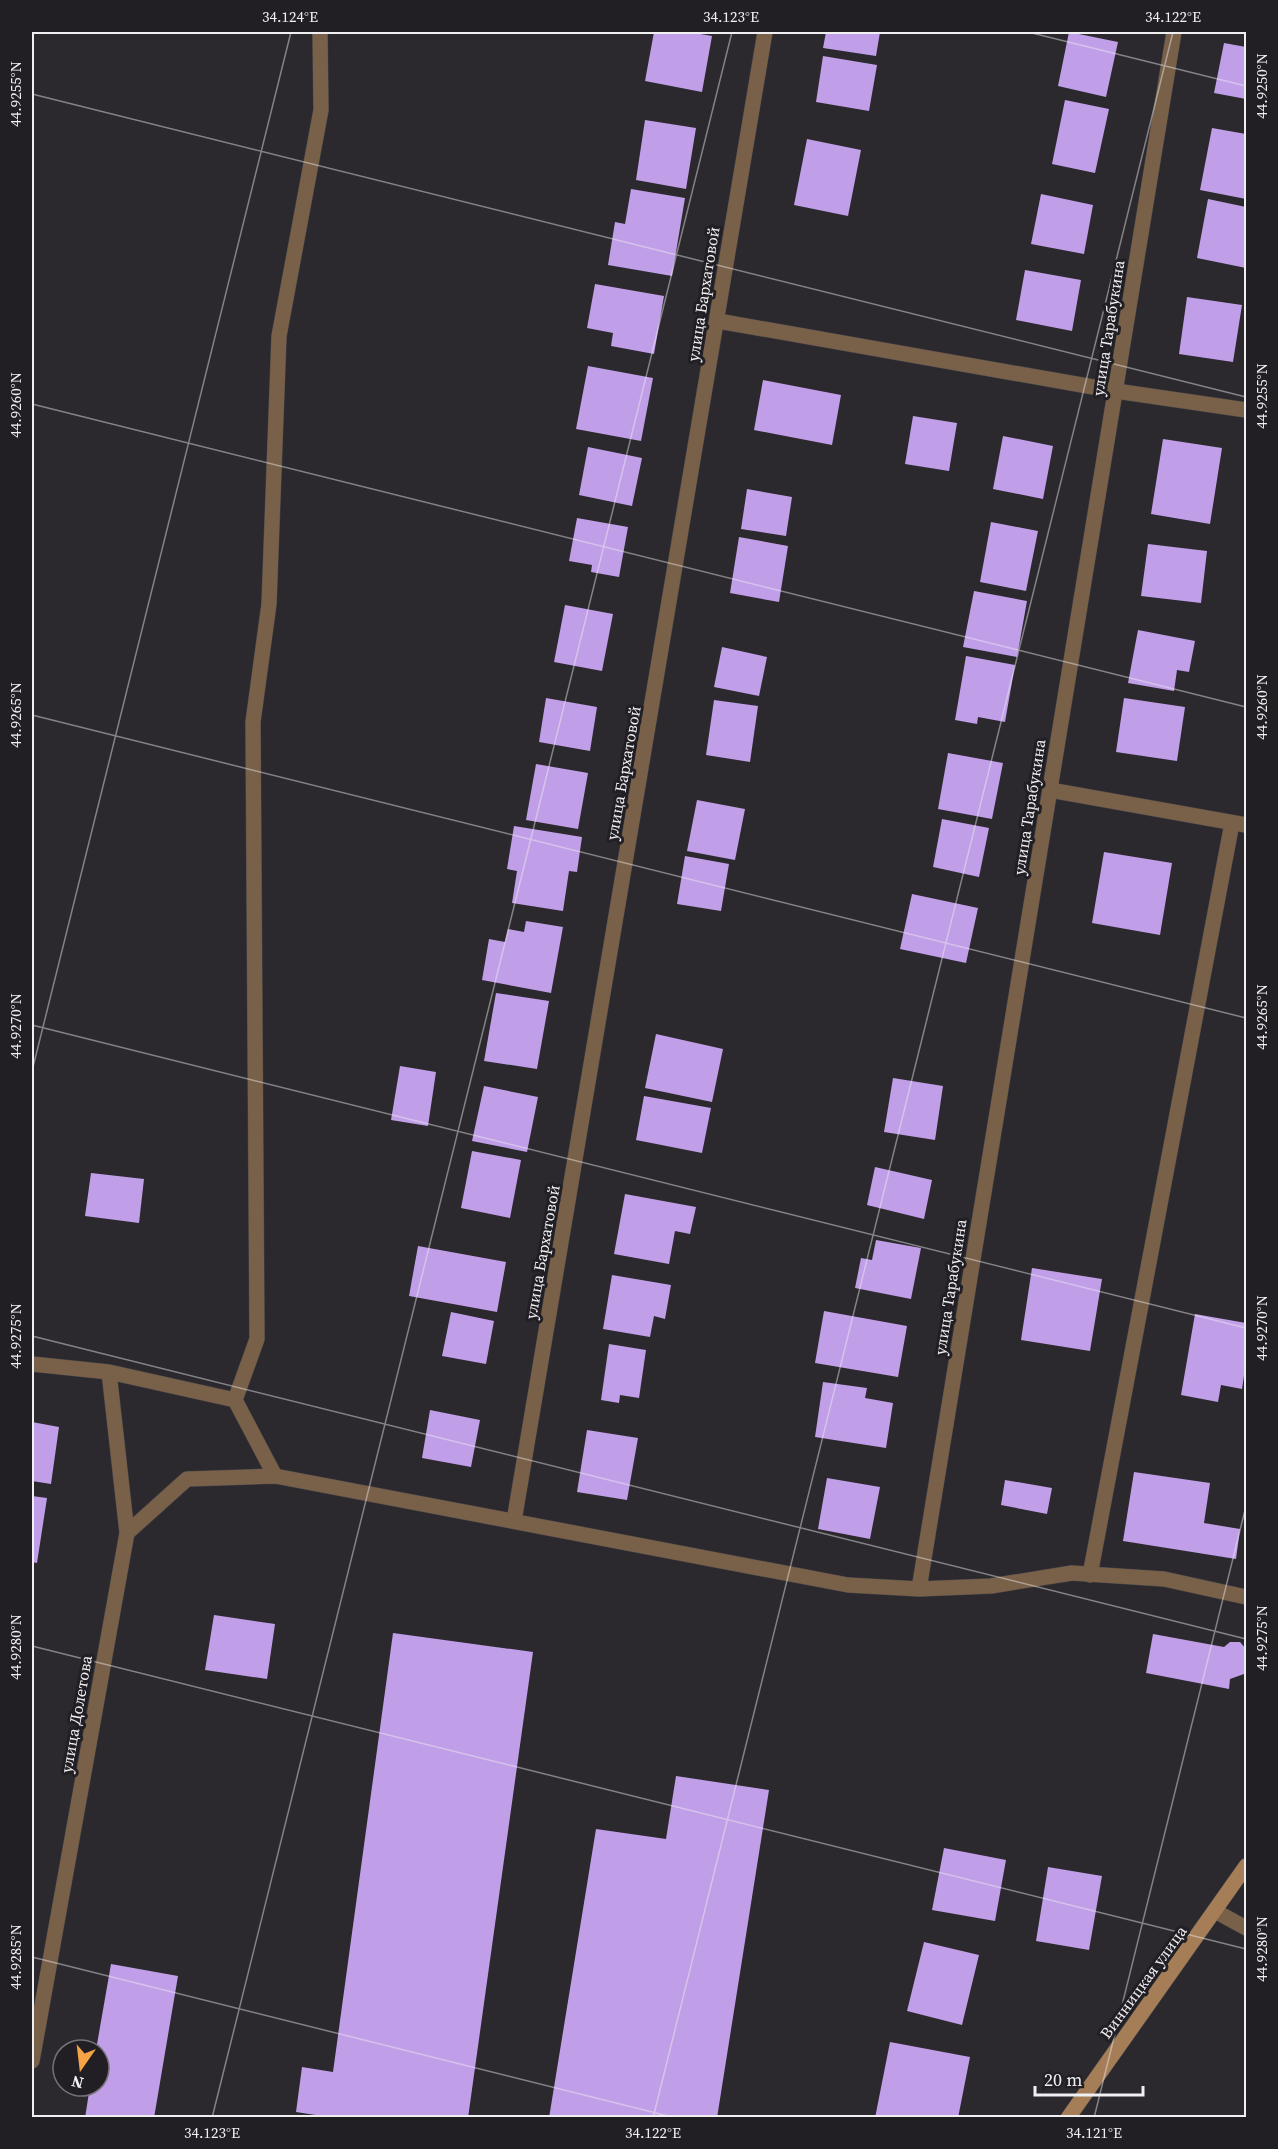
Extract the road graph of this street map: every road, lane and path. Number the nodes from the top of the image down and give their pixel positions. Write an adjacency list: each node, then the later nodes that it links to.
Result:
1 (320, 32): 11 (street)
2 (765, 32): 4 (street, улица Бархатовой)
3 (1174, 32): 5 (street, улица Тарабукина)
4 (718, 321): 5 (street); 13 (street, улица Бархатовой)
5 (1116, 391): 6 (street); 7 (street, улица Тарабукина)
6 (1246, 410)
7 (1050, 790): 8 (street); 16 (street, улица Тарабукина)
8 (1239, 824): 15 (street)
9 (32, 1364): 10 (street)
10 (109, 1372): 11 (street); 14 (street, улица Долетова)
11 (235, 1400): 12 (street)
12 (274, 1476): 13 (street); 14 (street)
13 (514, 1521): 16 (street)
14 (127, 1533): 21 (street, улица Долетова)
15 (1090, 1575): 16 (street); 17 (street)
16 (919, 1589)
17 (1246, 1597)
18 (1246, 1866): 19 (main road, Винницкая улица)
19 (1215, 1911): 20 (street); 22 (main road, Винницкая улица)
20 (1246, 1928)
21 (32, 2061)
22 (1068, 2118)

